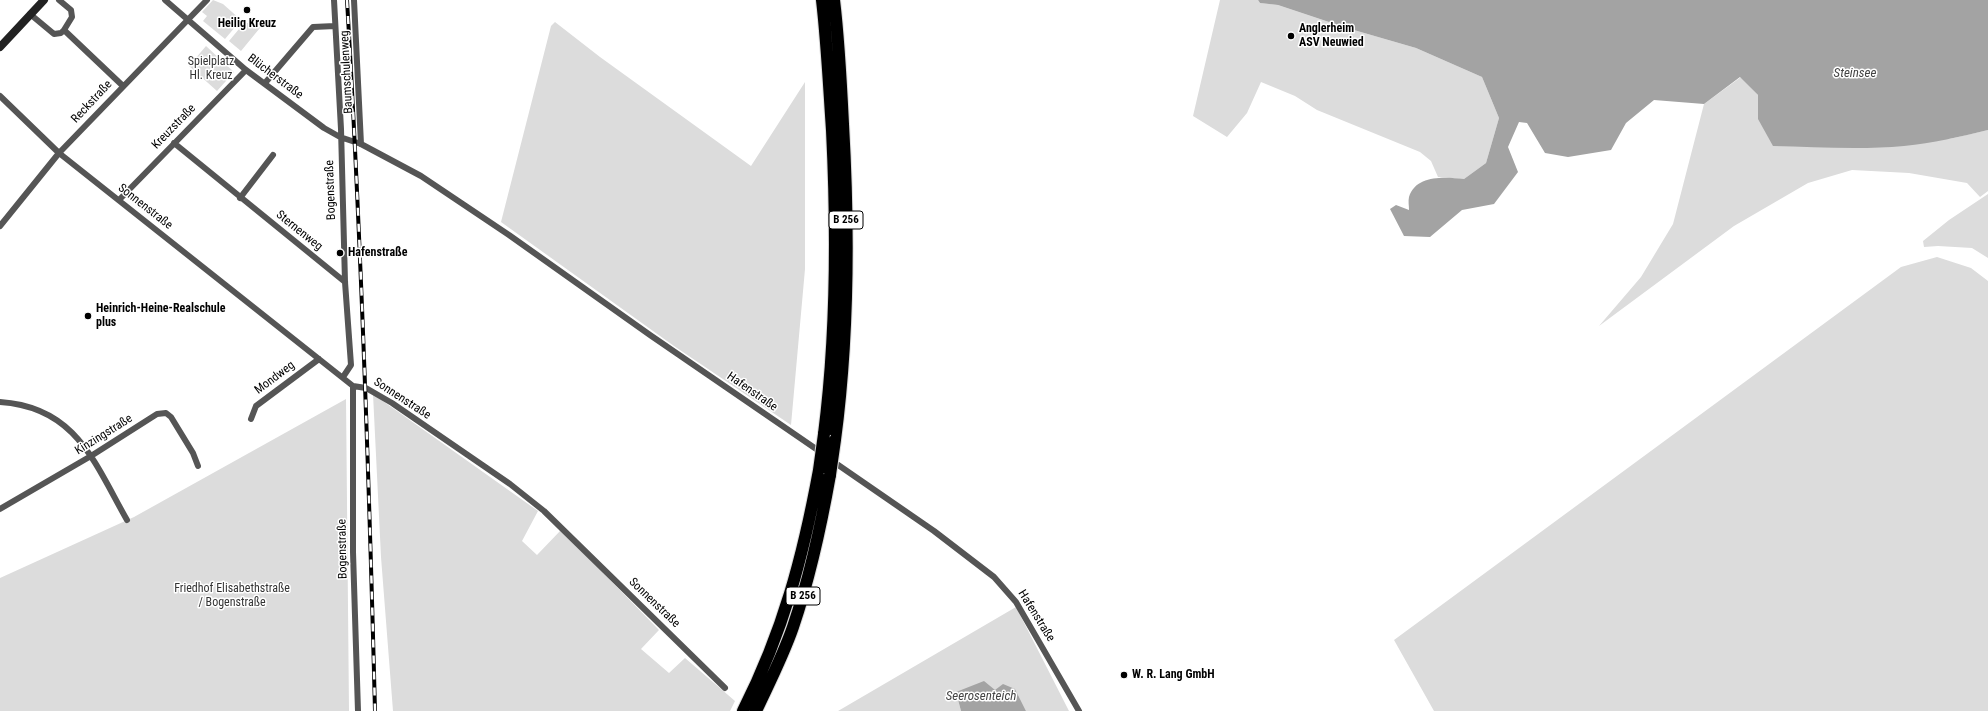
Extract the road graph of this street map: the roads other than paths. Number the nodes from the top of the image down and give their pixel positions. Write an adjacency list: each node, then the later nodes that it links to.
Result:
1 (44, 0): 9 (main road)
2 (59, 0): 12 (street)
3 (165, 0): 10 (street, Blücherstraße)
4 (207, 0): 10 (street, Reckstraße)
5 (334, 0): 11 (street, Bogenstraße)
6 (354, 0): 20 (street, Baumschulenweg)
7 (822, 0): 32 (highway, B 256)
8 (834, 0): 32 (highway, B 256)
9 (30, 14): 12 (street); 13 (main road)
10 (187, 20): 14 (street, Blücherstraße); 16 (street, Reckstraße)
11 (335, 26): 15 (street); 18 (street, Bogenstraße)
12 (64, 30): 16 (street)
13 (0, 47)
14 (246, 70): 15 (street, Blücherstraße); 19 (street, Kreuzstraße)
15 (265, 83): 18 (street, Blücherstraße)
16 (123, 86): 21 (street, Reckstraße)
17 (0, 96): 21 (street, Sonnenstraße)
18 (340, 137): 20 (street, Blücherstraße); 26 (street, Bogenstraße)
19 (174, 143): 23 (street, Sternenweg); 24 (street, Kreuzstraße)
20 (361, 144): 42 (street, Hafenstraße)
21 (59, 153): 24 (street, Sonnenstraße); 25 (street, Reckstraße)
22 (273, 155): 23 (street)
23 (240, 198): 26 (street, Sternenweg)
24 (119, 200): 27 (street, Sonnenstraße)
25 (0, 226)
26 (345, 282): 28 (street, Bogenstraße)
27 (319, 359): 28 (street, Sonnenstraße); 31 (street, Mondweg)
28 (343, 377): 29 (street, Sonnenstraße)
29 (353, 386): 38 (street, Sonnenstraße); 39 (street, Bogenstraße)
30 (0, 402): 33 (street)
31 (251, 419)
32 (830, 437): 35 (highway, B 256, bridge)
33 (91, 456): 34 (street, Kinzingstraße); 36 (street, Kinzingstraße); 37 (street)
34 (198, 466)
35 (824, 473): 40 (highway, B 256); 41 (highway, B 256)
36 (0, 509)
37 (127, 520)
38 (725, 688)
39 (358, 711)
40 (743, 711)
41 (756, 711)
42 (1079, 711)

